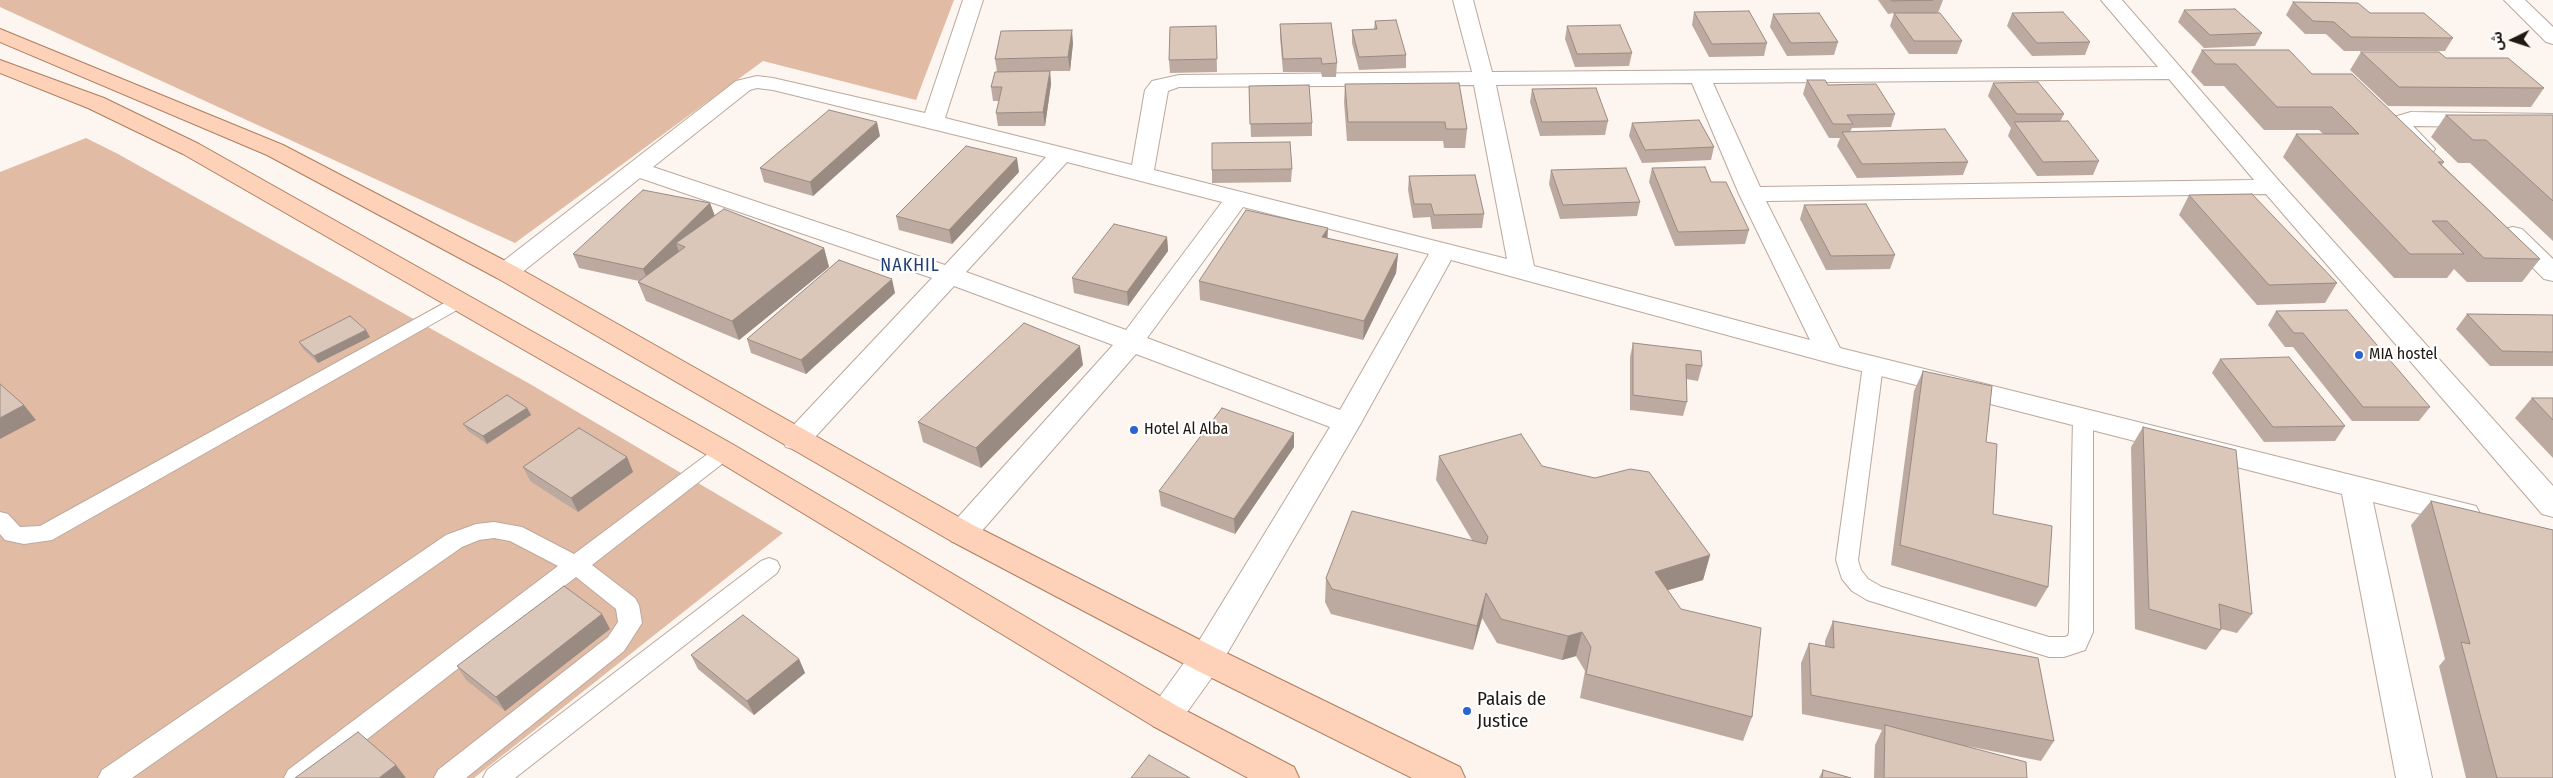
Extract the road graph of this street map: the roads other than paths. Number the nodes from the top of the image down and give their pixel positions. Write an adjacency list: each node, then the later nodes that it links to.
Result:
1 (973, 0): 12 (street)
2 (1463, 0): 10 (street)
3 (2111, 0): 8 (street)
4 (2514, 0): 6 (street)
5 (0, 35): 23 (main road)
6 (2553, 38)
7 (0, 66): 26 (main road)
8 (2175, 73): 9 (street); 17 (street)
9 (1701, 79): 10 (street); 18 (street)
10 (1484, 80): 16 (street); 22 (street)
11 (2553, 121): 14 (street)
12 (932, 122): 13 (street); 15 (street)
13 (1062, 154): 16 (street); 25 (street)
14 (2441, 165)
15 (639, 170): 23 (street); 25 (street)
16 (1142, 173): 19 (street)
17 (2272, 187): 18 (street); 35 (street)
18 (1751, 194): 28 (street)
19 (1237, 198): 21 (street); 27 (street)
20 (2497, 219): 24 (street)
21 (1444, 250): 22 (street); 31 (street)
22 (1522, 271): 28 (street)
23 (506, 272): 32 (main road)
24 (2553, 273)
25 (949, 275): 27 (street); 32 (street)
26 (457, 302): 33 (main road); 36 (lane)
27 (1131, 342): 31 (street); 38 (street)
28 (1830, 354): 29 (street)
29 (1873, 365): 30 (street); 30 (lane)
30 (2083, 417): 34 (street)
31 (1347, 423): 41 (street)
32 (796, 440): 38 (main road)
33 (724, 452): 39 (lane); 42 (main road)
34 (2355, 485): 37 (street); 49 (street)
35 (2553, 506)
36 (0, 520)
37 (2489, 522)
38 (962, 534): 41 (main road)
39 (576, 565): 43 (lane); 44 (lane); 45 (lane)
40 (769, 567): 46 (lane)
41 (1206, 659): 42 (street); 48 (main road)
42 (1165, 716): 47 (main road)
43 (111, 778)
44 (297, 778)
45 (447, 778)
46 (496, 778)
47 (1281, 778)
48 (1447, 778)
49 (2414, 778)

